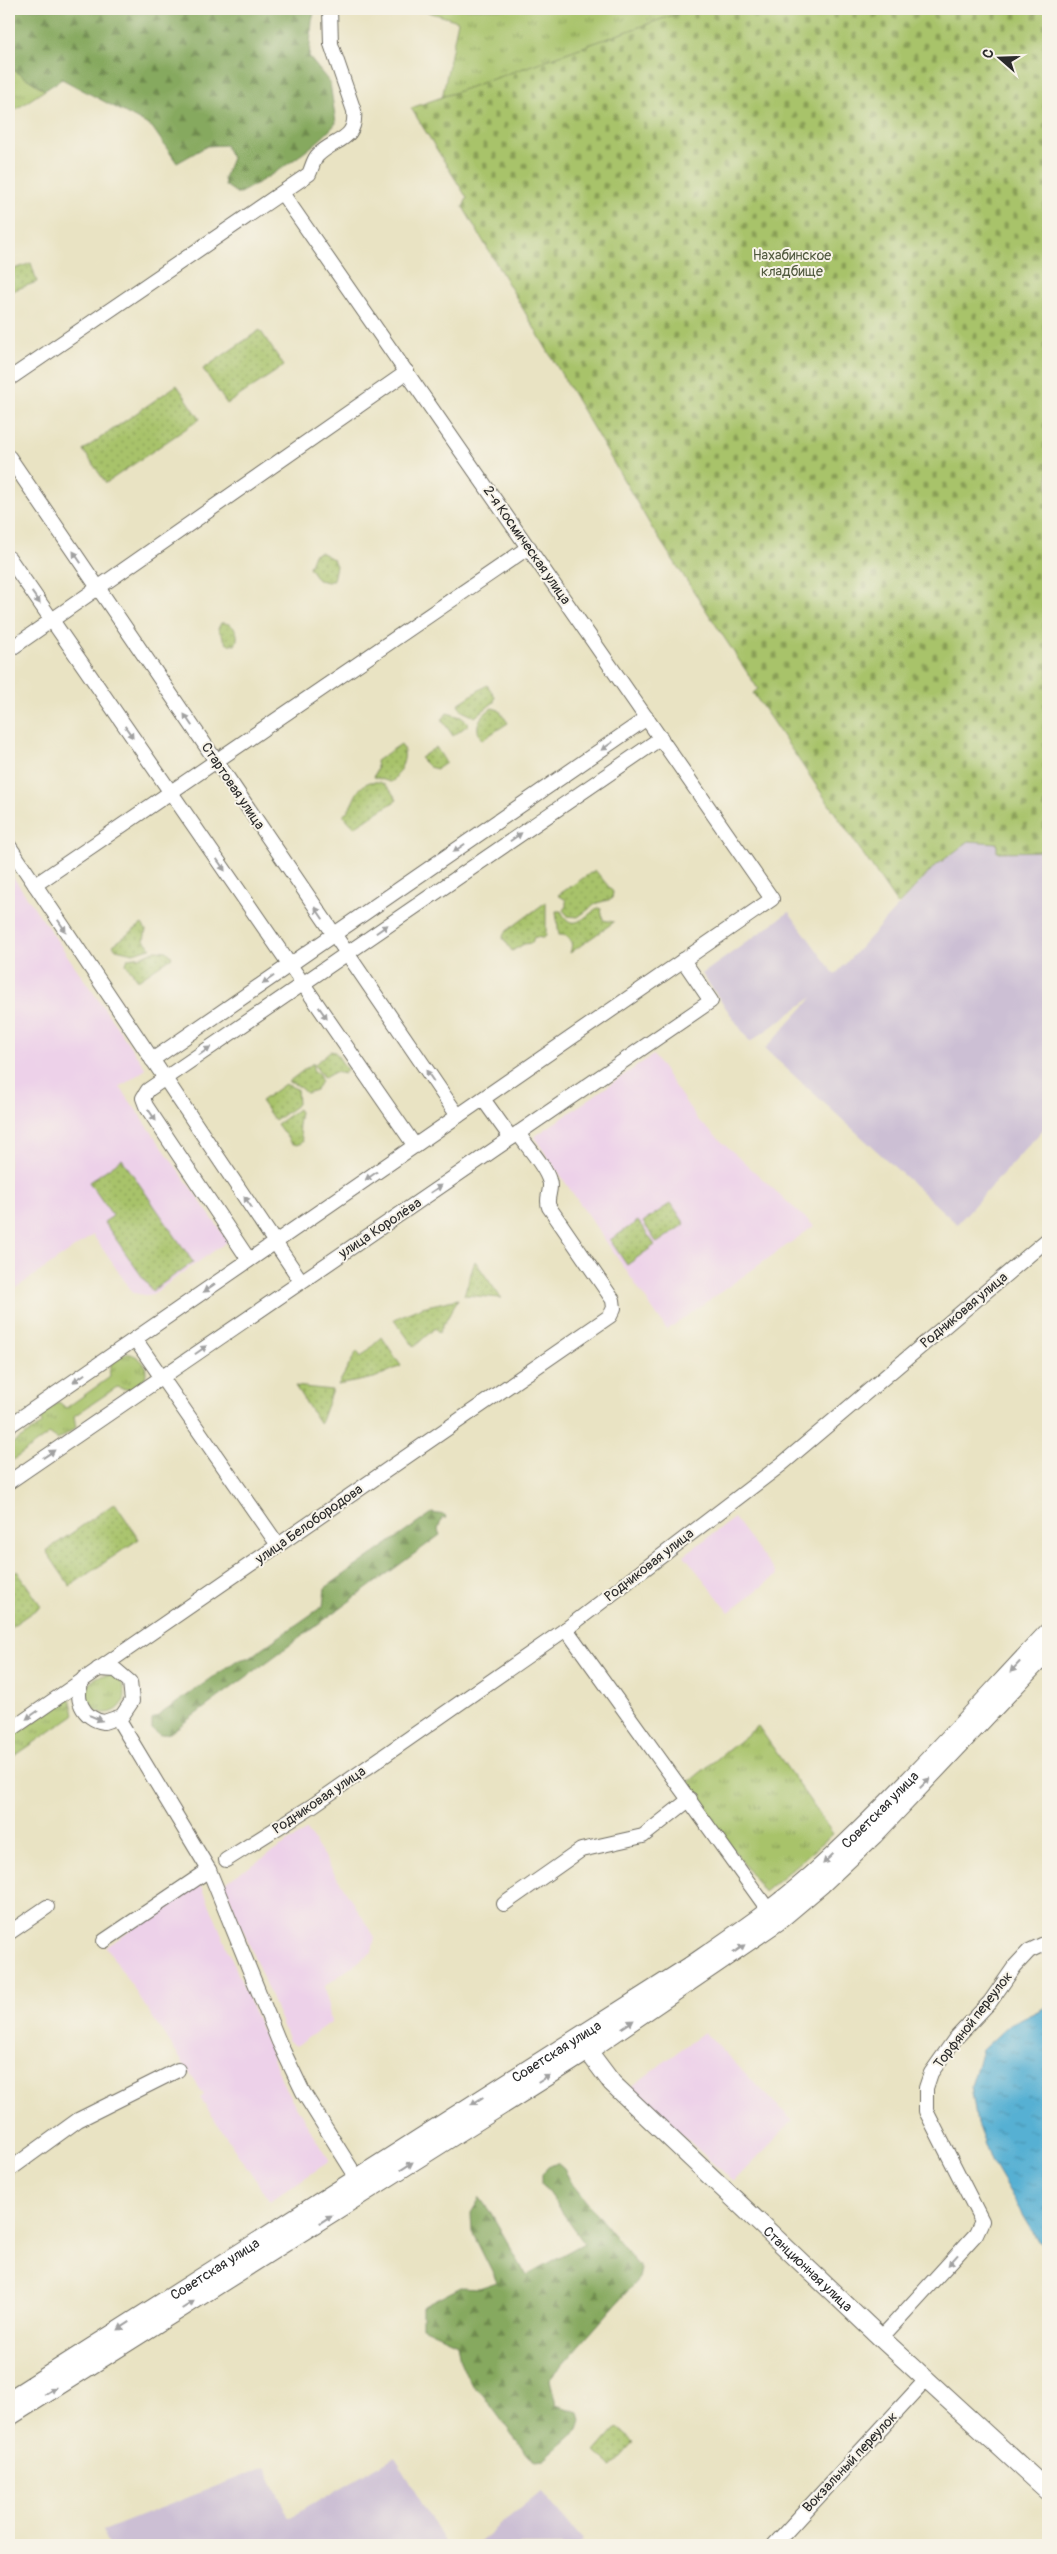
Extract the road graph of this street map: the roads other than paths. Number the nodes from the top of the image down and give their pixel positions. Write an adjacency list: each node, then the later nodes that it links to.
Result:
1 (330, 9): 2 (street)
2 (282, 193): 3 (street, 2-я Космическая улица); 4 (street)
3 (407, 372): 6 (street, 2-я Космическая улица); 8 (street)
4 (9, 379)
5 (9, 457): 8 (street, Стартовая улица, one-way to 5)
6 (528, 547): 11 (street, 2-я Космическая улица); 13 (street)
7 (9, 558): 9 (street, one-way to 9)
8 (98, 587): 9 (street); 13 (street, Стартовая улица, one-way to 8)
9 (52, 620): 10 (street); 14 (street, one-way to 14)
10 (9, 650)
11 (647, 718): 12 (street, 2-я Космическая улица); 17 (street, one-way to 17)
12 (660, 738): 18 (street, one-way to 12); 19 (street, 2-я Космическая улица)
13 (216, 761): 14 (street); 17 (street, Стартовая улица, one-way to 13)
14 (171, 792): 16 (street); 20 (street, one-way to 20)
15 (9, 846): 16 (street)
16 (35, 885): 22 (street, one-way to 22)
17 (334, 934): 18 (street, Стартовая улица); 20 (street)
18 (347, 953): 21 (street); 25 (street, Стартовая улица, one-way to 18)
19 (683, 960): 24 (street); 26 (street, улица Королёва)
20 (290, 965): 21 (street); 22 (street, one-way to 22)
21 (303, 984): 23 (street, one-way to 21); 27 (street, one-way to 27)
22 (152, 1060): 23 (street)
23 (165, 1078): 29 (street, one-way to 23); 30 (street, one-way to 30)
24 (483, 1099): 25 (street); 26 (street)
25 (458, 1116): 27 (street)
26 (514, 1135): 31 (street, улица Королёва, one-way to 26); 36 (street, улица Белобородова)
27 (415, 1146): 29 (street, one-way to 29)
28 (1048, 1239): 37 (street, Родниковая улица)
29 (275, 1242): 30 (street); 31 (street)
30 (249, 1260): 32 (street, one-way to 32)
31 (301, 1282): 33 (street, улица Королёва, one-way to 31)
32 (135, 1339): 33 (street); 34 (street, one-way to 34)
33 (161, 1377): 35 (street, улица Королёва, one-way to 33); 36 (street)
34 (9, 1426)
35 (9, 1482)
36 (278, 1545): 40 (street, улица Белобородова)
37 (566, 1629): 44 (street); 45 (street, Родниковая улица)
38 (1048, 1632): 49 (main road, Советская улица, one-way to 49)
39 (1048, 1651): 54 (main road, Советская улица, one-way to 39)
40 (98, 1669): 41 (street, улица Белобородова); 42 (street)
41 (84, 1678): 42 (street, one-way to 42); 43 (street, улица Белобородова, one-way to 43)
42 (118, 1719): 46 (street)
43 (9, 1731)
44 (690, 1799): 47 (street); 49 (street)
45 (226, 1860)
46 (209, 1870): 51 (street); 57 (street)
47 (504, 1904)
48 (47, 1907): 50 (street)
49 (769, 1911): 53 (main road, Советская улица)
50 (9, 1933)
51 (104, 1941)
52 (1048, 1942): 59 (street, Торфяной переулок, one-way to 59)
53 (578, 2037): 54 (main road, Станционная улица); 57 (main road, Советская улица, one-way to 57)
54 (588, 2052): 58 (main road, Советская улица, one-way to 54); 59 (main road, Станционная улица)
55 (178, 2070): 56 (street)
56 (9, 2170)
57 (357, 2178): 58 (street); 61 (main road, Советская улица, one-way to 61)
58 (366, 2193): 62 (main road, Советская улица, one-way to 58)
59 (881, 2338): 60 (main road, Станционная улица)
60 (926, 2380): 63 (main road, Станционная улица); 64 (street, Вокзальный переулок)
61 (9, 2400)
62 (9, 2417)
63 (1048, 2491)
64 (774, 2545)

